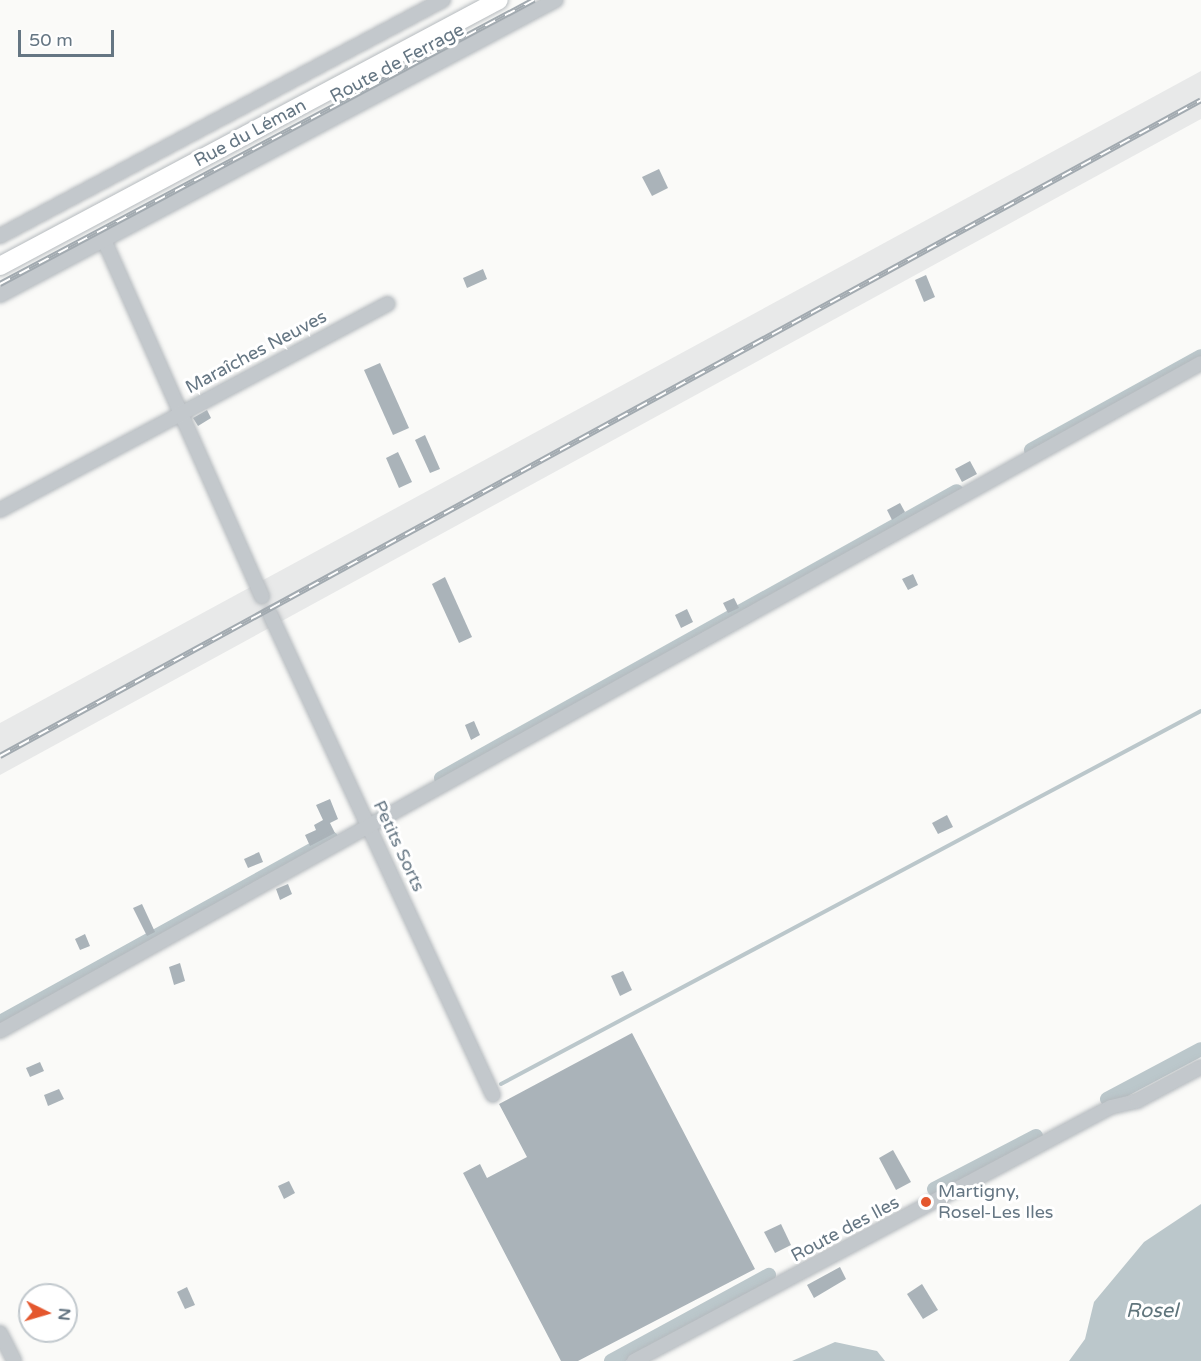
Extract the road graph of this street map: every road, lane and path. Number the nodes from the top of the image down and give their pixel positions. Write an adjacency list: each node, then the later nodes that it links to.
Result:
1 (443, 0): 4 (street)
2 (499, 0): 6 (main road, Rue du Léman)
3 (556, 0): 5 (street, Route de Ferrage)
4 (0, 236)
5 (104, 240): 7 (street, Route de Ferrage); 10 (street, Maraîches Neuves)
6 (0, 266)
7 (0, 295)
8 (388, 304): 10 (street, Maraîches Neuves)
9 (1201, 363): 14 (street)
10 (181, 413): 11 (street); 12 (street)
11 (0, 510)
12 (262, 597)
13 (270, 614): 14 (street, Petits Sorts)
14 (371, 827): 15 (street); 17 (street, Petits Sorts)
15 (0, 1031)
16 (1201, 1067): 20 (street, Route des Iles)
17 (493, 1095)
18 (0, 1333): 19 (street)
19 (14, 1361)
20 (634, 1361)

